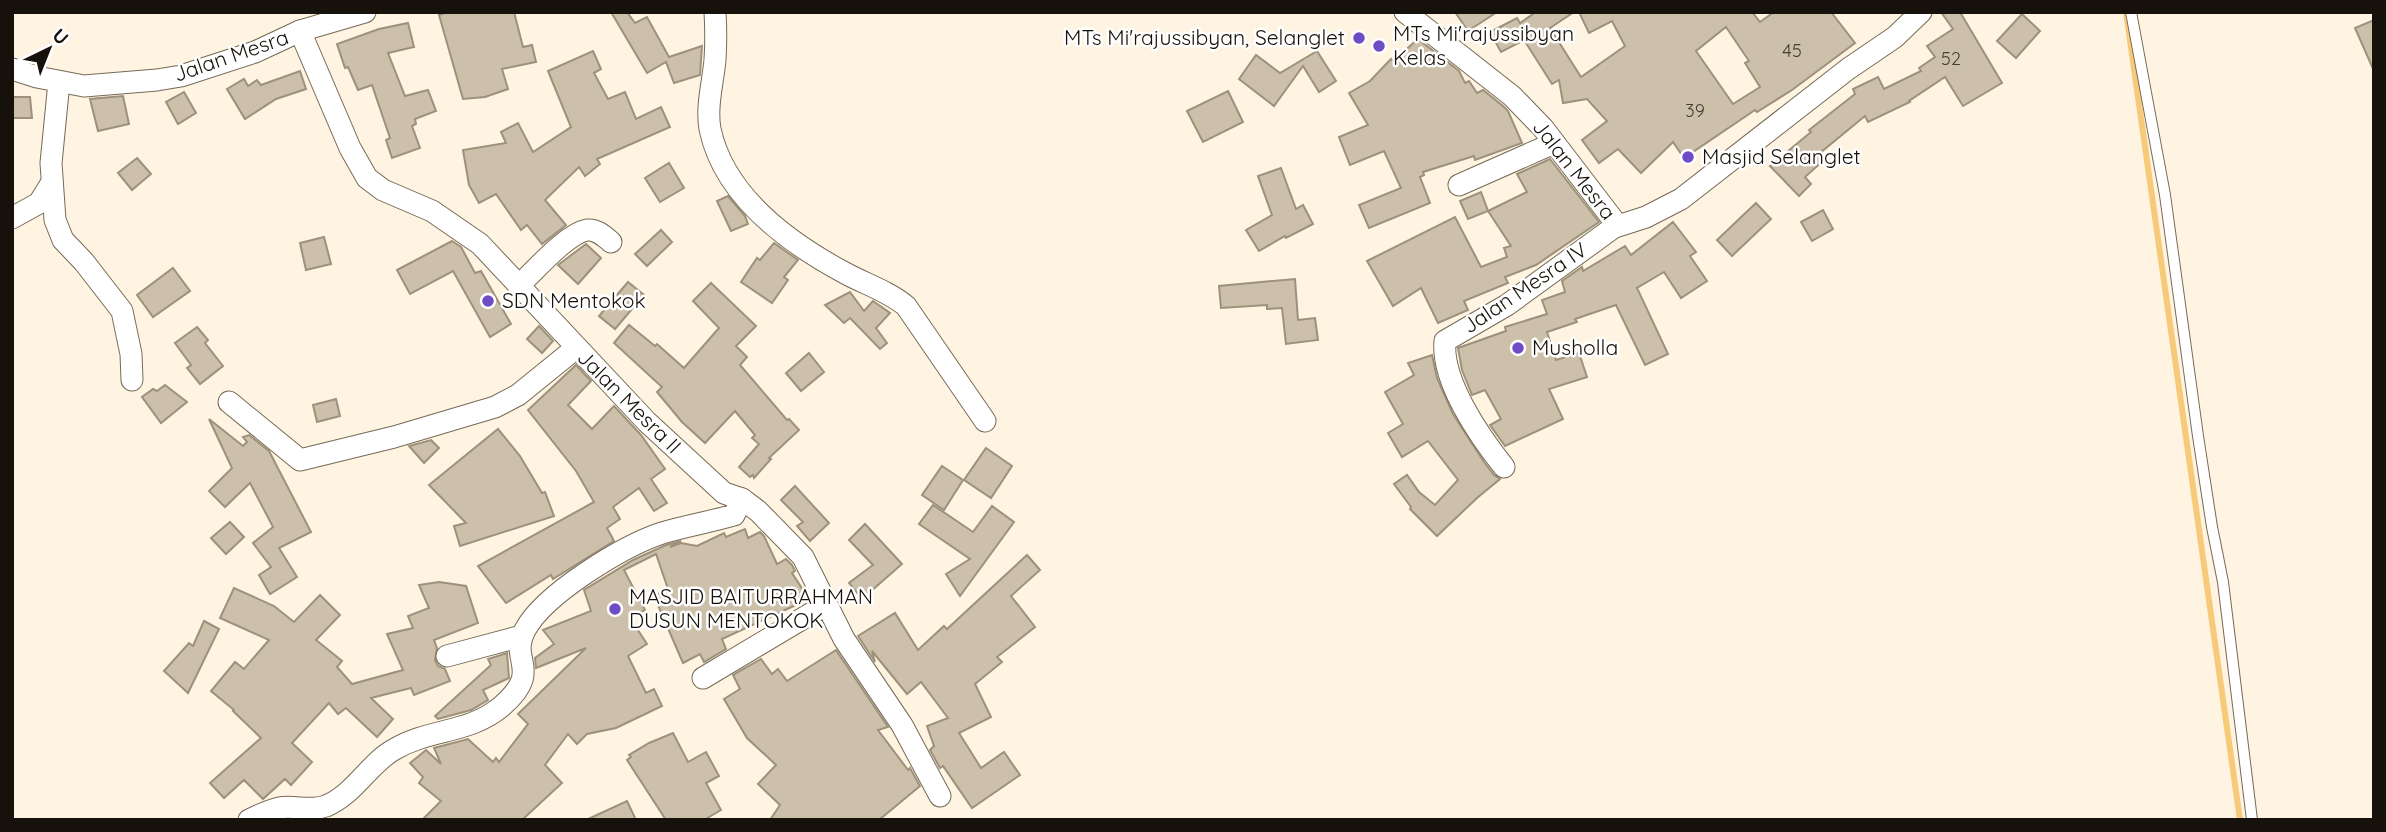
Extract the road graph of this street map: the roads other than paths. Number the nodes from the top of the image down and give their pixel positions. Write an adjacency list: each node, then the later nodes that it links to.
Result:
1 (365, 12): 6 (street, Jalan Mesra)
2 (715, 12): 19 (street)
3 (1405, 12): 9 (street, Jalan Mesra)
4 (1921, 12): 13 (street, Jalan Mesra)
5 (2131, 12): 28 (lane)
6 (300, 31): 8 (street, Jalan Mesra); 15 (street, Jalan Mesra II)
7 (12, 69): 8 (street, Jalan Mesra)
8 (60, 82): 10 (street)
9 (1554, 143): 11 (street); 13 (street, Jalan Mesra)
10 (52, 182): 12 (street); 17 (street)
11 (1459, 185)
12 (12, 218)
13 (1617, 225): 20 (street, Jalan Mesra IV)
14 (611, 242): 15 (street)
15 (519, 285): 16 (street, Jalan Mesra II)
16 (576, 348): 18 (street); 21 (street, Jalan Mesra II)
17 (132, 380)
18 (229, 402)
19 (985, 422)
20 (1504, 467)
21 (742, 499): 22 (street, Jalan Mesra II); 23 (street)
22 (827, 604): 25 (street); 26 (street, Jalan Mesra II)
23 (522, 636): 24 (street); 27 (street)
24 (447, 656)
25 (703, 678)
26 (940, 796)
27 (249, 820)
28 (2252, 820)

